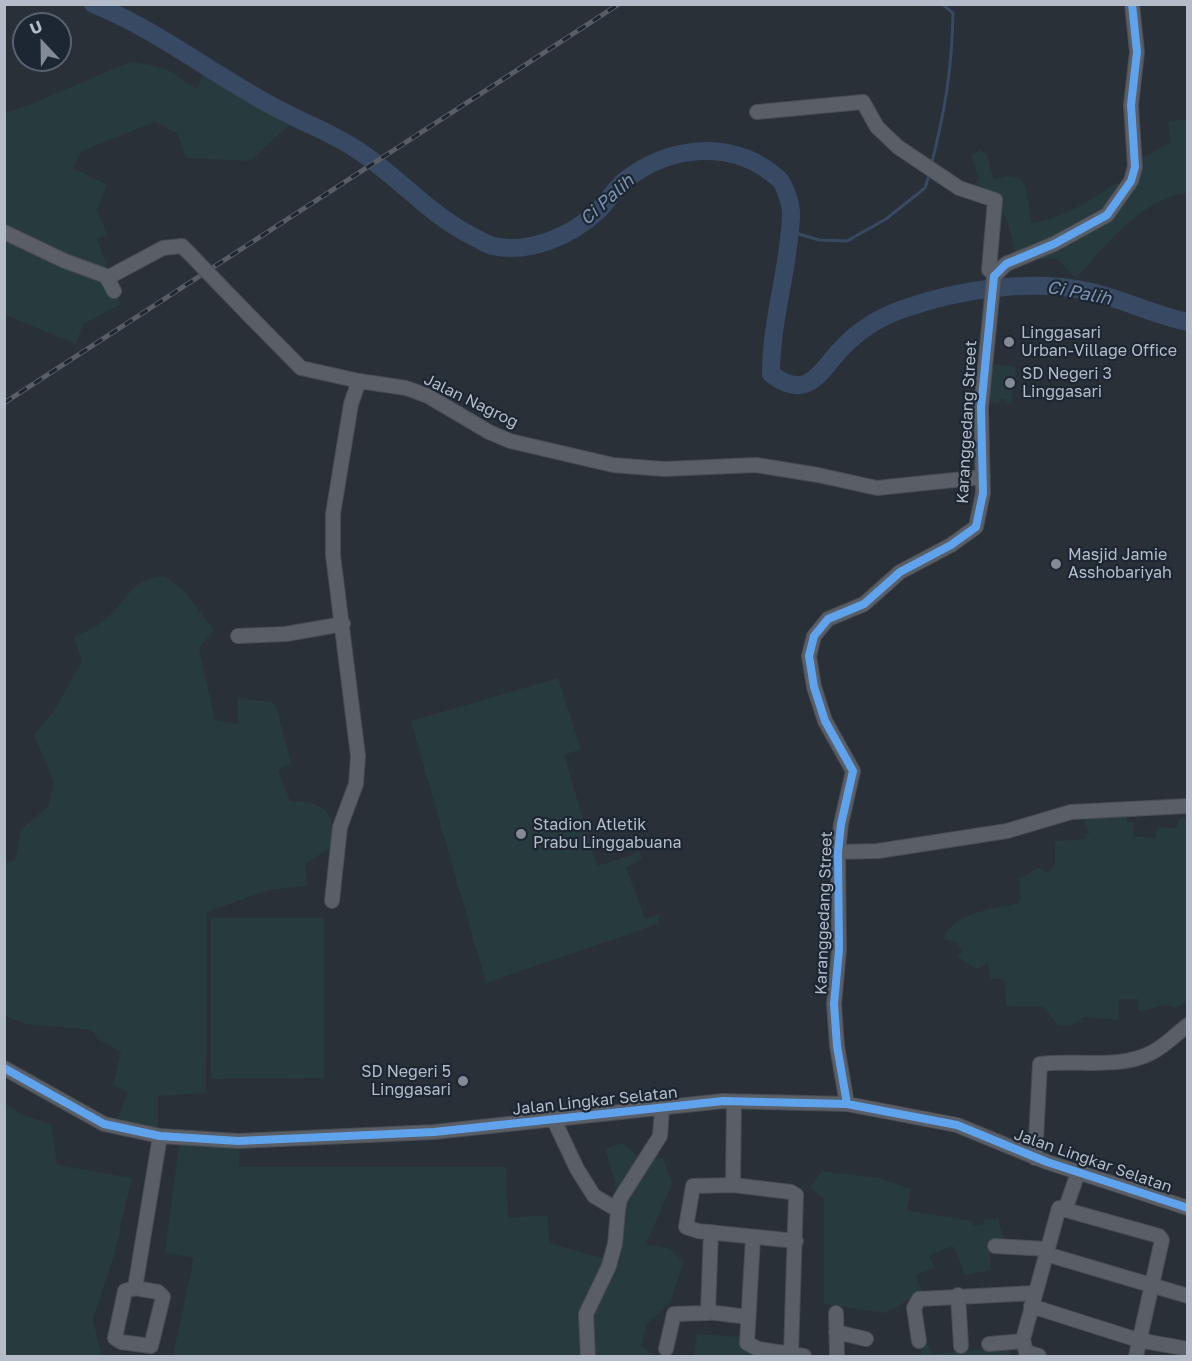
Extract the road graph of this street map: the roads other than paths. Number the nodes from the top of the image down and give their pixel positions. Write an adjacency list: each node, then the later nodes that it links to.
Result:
1 (1132, 4): 4 (street)
2 (757, 112): 4 (street, Karanggedang Street)
3 (4, 232): 5 (street)
4 (995, 273): 8 (street, Karanggedang Street)
5 (107, 278): 6 (street); 7 (street, Jalan Nagrog, bridge)
6 (114, 291)
7 (359, 381): 8 (street, Jalan Nagrog); 9 (street)
8 (983, 477): 12 (street, Karanggedang Street)
9 (343, 624): 10 (street); 13 (street)
10 (238, 636)
11 (1188, 806): 12 (street)
12 (838, 852): 17 (street, Karanggedang Street)
13 (332, 901)
14 (1188, 1025): 21 (street)
15 (4, 1068): 20 (street, Jalan Lingkar Selatan)
16 (734, 1101): 17 (street, Jalan Lingkar Selatan); 18 (street, Jalan Lingkar Selatan); 23 (street)
17 (847, 1104): 21 (street, Jalan Lingkar Selatan)
18 (662, 1109): 19 (street, Jalan Lingkar Selatan); 25 (street)
19 (553, 1118): 20 (street, Jalan Lingkar Selatan); 25 (street)
20 (160, 1136): 33 (street)
21 (1035, 1158): 22 (street, Jalan Lingkar Selatan)
22 (1078, 1173): 24 (street, Jalan Lingkar Selatan); 26 (street)
23 (733, 1185): 27 (street); 29 (street)
24 (1188, 1208)
25 (618, 1210): 50 (street)
26 (1065, 1210): 31 (street); 32 (street)
27 (711, 1232): 28 (street); 37 (street)
28 (753, 1238): 29 (street); 39 (street)
29 (796, 1241): 49 (street)
30 (995, 1246): 31 (street)
31 (1047, 1252): 32 (street); 36 (street)
32 (1150, 1283): 35 (street); 42 (street)
33 (135, 1288): 33 (street)
34 (957, 1295): 36 (street); 43 (street); 46 (street)
35 (1188, 1296)
36 (1033, 1299): 42 (street); 44 (street)
37 (709, 1313): 39 (street); 47 (street)
38 (836, 1313): 40 (street)
39 (748, 1317): 49 (street)
40 (836, 1332): 41 (street); 51 (street)
41 (866, 1339)
42 (1138, 1340): 48 (street); 53 (street)
43 (919, 1341)
44 (1023, 1341): 45 (street); 52 (street)
45 (989, 1344)
46 (961, 1346)
47 (666, 1349)
48 (1188, 1349)
49 (798, 1355)
50 (588, 1356)
51 (837, 1356)
52 (1039, 1356)
53 (1136, 1356)

